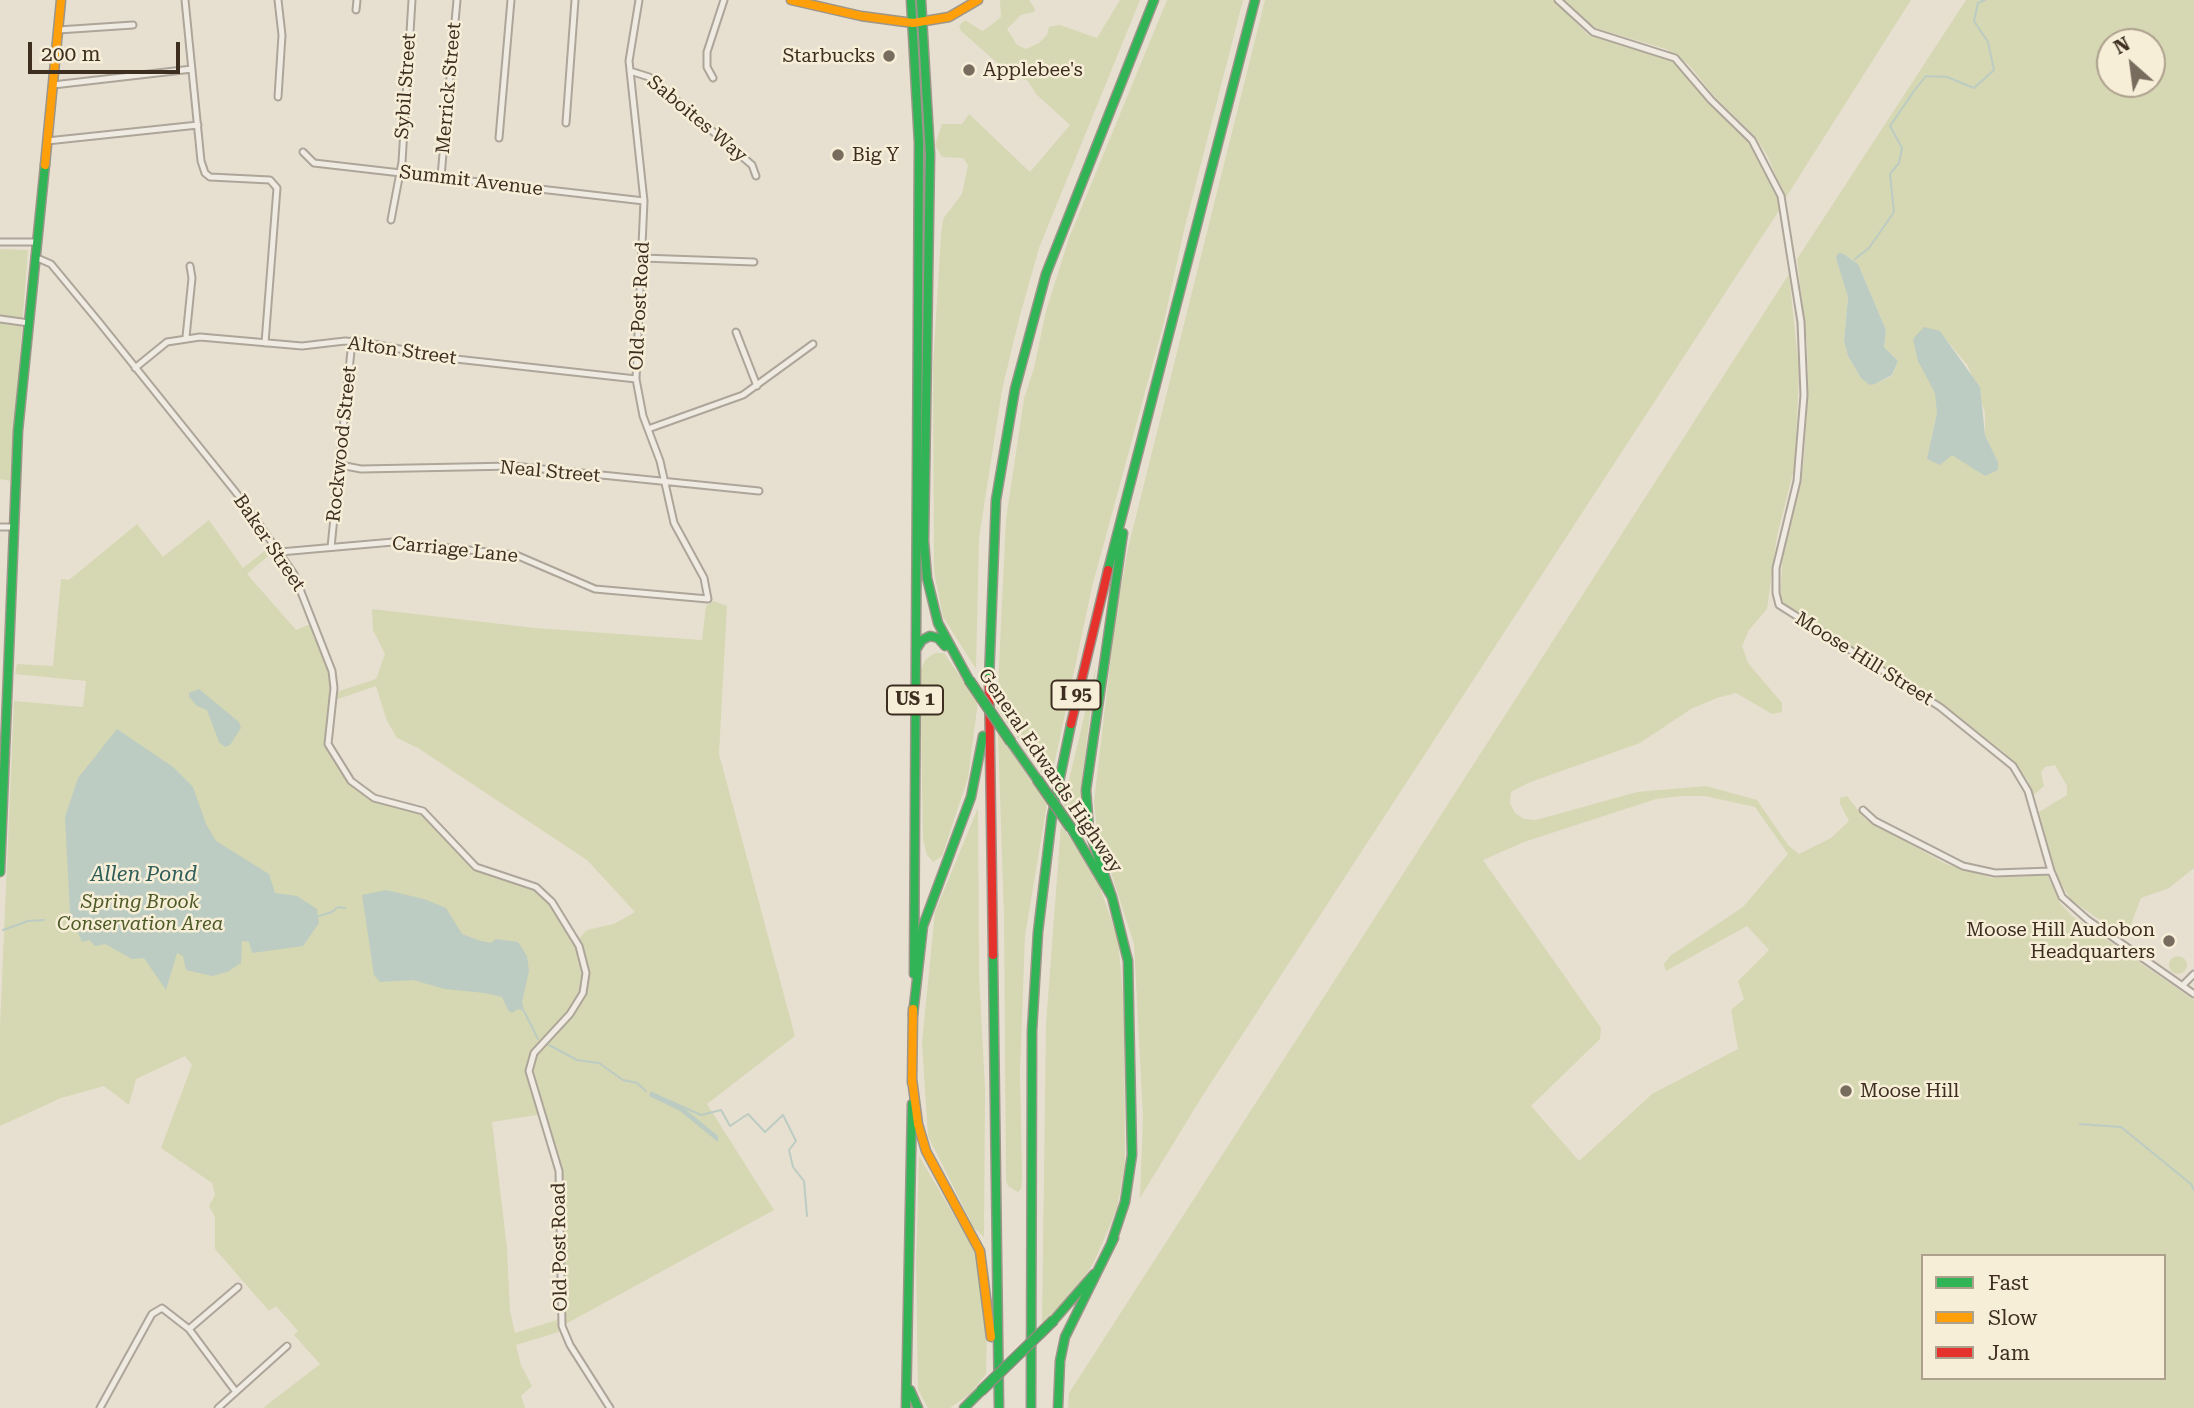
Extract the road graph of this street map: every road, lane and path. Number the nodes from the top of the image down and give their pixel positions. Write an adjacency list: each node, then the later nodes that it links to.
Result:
1 (61, 0): 22 (main road)
2 (185, 0): 23 (street)
3 (278, 0): 27 (street)
4 (356, 0): 18 (street)
5 (412, 0): 33 (street, Sybil Street)
6 (457, 0): 34 (street, Merrick Street)
7 (511, 0): 30 (street)
8 (575, 0): 28 (street)
9 (639, 0): 24 (street, Old Post Road)
10 (724, 0): 25 (street)
11 (791, 0): 19 (main road)
12 (911, 0): 19 (main road, US 1)
13 (921, 0): 20 (main road, US 1)
14 (978, 0): 20 (main road)
15 (1154, 0): 66 (main road)
16 (1255, 0): 58 (main road, I 95)
17 (1558, 0): 68 (street, Moose Hill Street)
18 (356, 10)
19 (913, 23): 20 (main road); 64 (main road, US 1)
20 (924, 23): 65 (main road, General Edwards Highway / US 1)
21 (133, 25): 22 (street)
22 (58, 30): 26 (main road)
23 (192, 69): 26 (street); 29 (street)
24 (629, 71): 35 (street, Saboites Way); 36 (street, Old Post Road)
25 (713, 78)
26 (53, 85): 31 (main road)
27 (278, 97)
28 (566, 123)
29 (198, 125): 31 (street); 49 (street)
30 (499, 138)
31 (47, 141): 39 (main road)
32 (303, 152): 33 (street, Summit Avenue)
33 (400, 172): 34 (street, Summit Avenue); 37 (street, Sybil Street)
34 (441, 176): 36 (street, Summit Avenue)
35 (757, 176)
36 (644, 201): 41 (street, Old Post Road)
37 (391, 220)
38 (0, 242): 39 (street)
39 (37, 243): 40 (main road)
40 (36, 257): 45 (main road); 51 (street, Baker Street)
41 (642, 258): 42 (street); 52 (street, Old Post Road)
42 (754, 262)
43 (190, 266): 47 (street)
44 (0, 319): 45 (street)
45 (29, 323): 60 (main road)
46 (736, 332): 53 (street)
47 (186, 337): 49 (street, Alton Street); 51 (street, Alton Street)
48 (352, 341): 49 (street, Alton Street); 52 (street, Alton Street); 55 (street, Rockwood Street)
49 (265, 342)
50 (813, 344): 53 (street)
51 (135, 368): 62 (street, Baker Street)
52 (636, 379): 54 (street, Old Post Road)
53 (757, 386): 54 (street)
54 (648, 429): 56 (street, Old Post Road)
55 (340, 465): 56 (street, Neal Street); 61 (street, Rockwood Street)
56 (666, 484): 57 (street, Neal Street); 63 (street, Old Post Road)
57 (759, 491)
58 (1126, 500): 70 (main road); 91 (main road, I 95)
59 (0, 527): 60 (street)
60 (16, 527): 69 (main road)
61 (331, 547): 62 (street, Carriage Lane); 63 (street, Carriage Lane)
62 (280, 552): 71 (street, Baker Street)
63 (708, 599)
64 (915, 655): 65 (main road); 75 (main road, US 1)
65 (959, 664): 70 (main road, General Edwards Highway / US 1, bridge)
66 (989, 706): 75 (main road); 82 (main road)
67 (1863, 810): 68 (street)
68 (2051, 871): 73 (street, Moose Hill Street)
69 (0, 872)
70 (1112, 897): 77 (main road, General Edwards Highway / US 1)
71 (572, 932): 87 (street, Old Post Road)
72 (2194, 974): 73 (street)
73 (2183, 985): 74 (street, Moose Hill Street)
74 (2194, 994)
75 (913, 1015): 76 (main road, US 1)
76 (912, 1079): 81 (main road, US 1); 82 (main road)
77 (1114, 1238): 84 (main road, General Edwards Highway / US 1, bridge); 92 (main road)
78 (238, 1287): 79 (street)
79 (189, 1329): 83 (street); 85 (street)
80 (287, 1346): 83 (street)
81 (908, 1346): 88 (main road, US 1); 89 (main road)
82 (999, 1383): 90 (main road)
83 (236, 1392): 86 (street)
84 (965, 1407)
85 (100, 1408)
86 (218, 1408)
87 (610, 1408)
88 (906, 1408)
89 (918, 1408)
90 (999, 1408)
91 (1031, 1408)
92 (1058, 1408)

